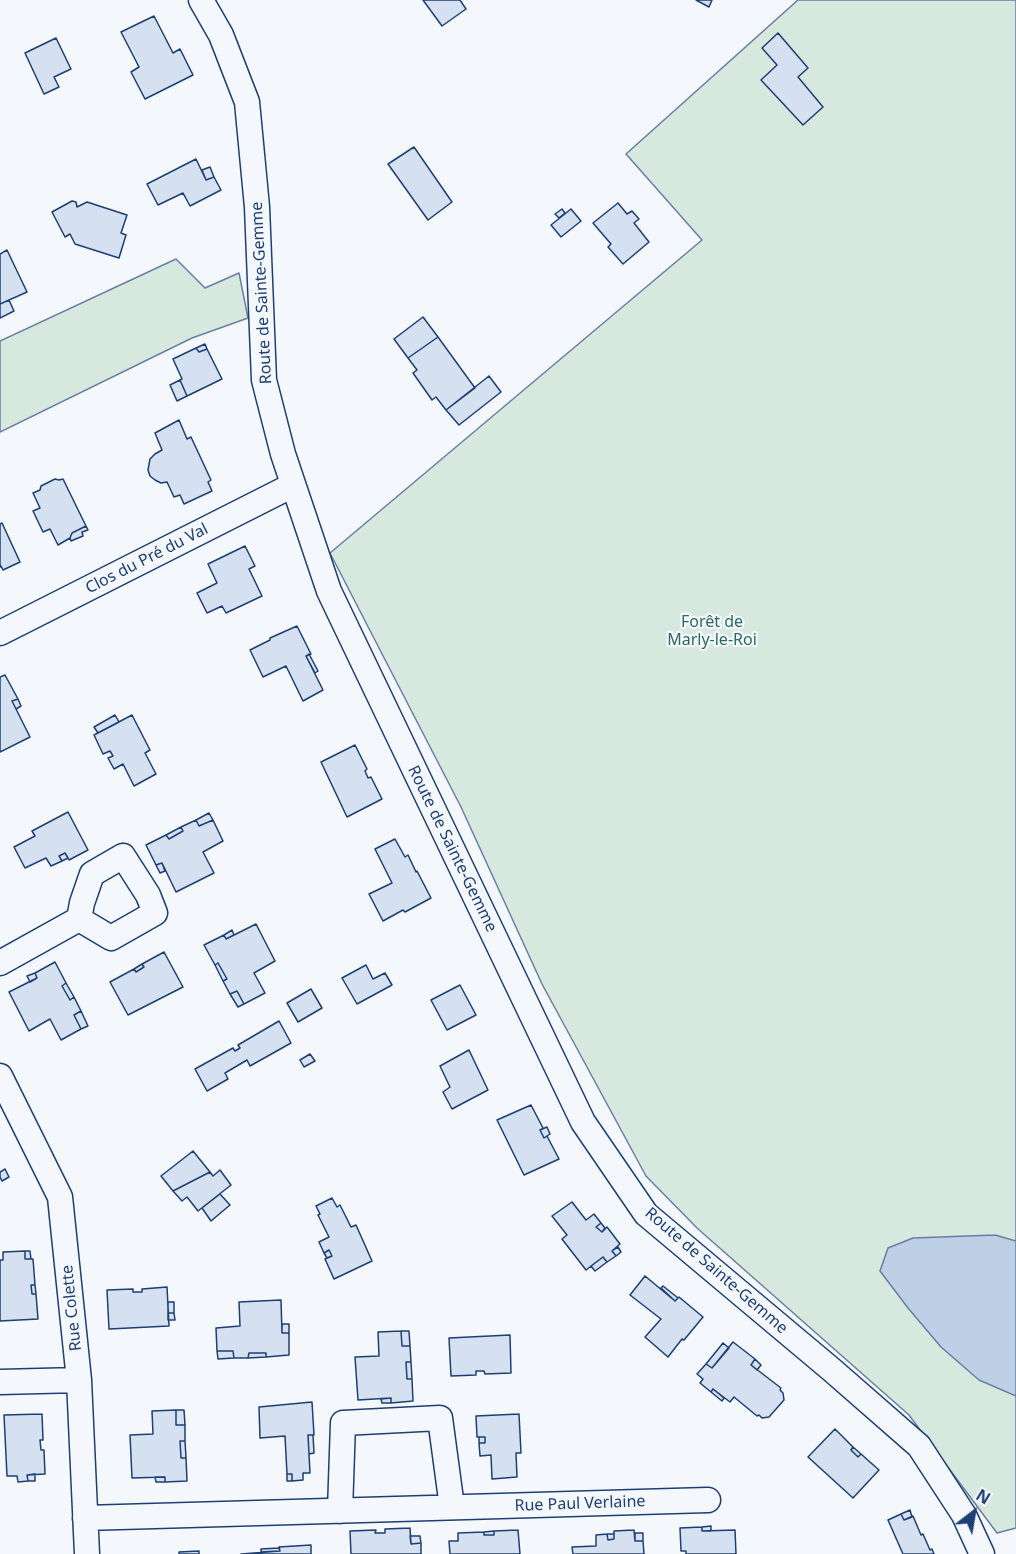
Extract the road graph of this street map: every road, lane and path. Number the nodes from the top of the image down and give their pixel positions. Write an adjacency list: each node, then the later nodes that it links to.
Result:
1 (201, 0): 2 (street, Route de Sainte-Gemme)
2 (293, 485): 3 (street, Clos du Pré du Val); 14 (street, Route de Sainte-Gemme)
3 (0, 633)
4 (79, 919): 5 (street)
5 (0, 963)
6 (0, 1076): 7 (street, Rue Colette)
7 (79, 1380): 8 (street); 12 (street, Rue Colette)
8 (0, 1382)
9 (708, 1500): 10 (street, Rue Paul Verlaine)
10 (452, 1507): 11 (street, Rue Paul Verlaine); 11 (street)
11 (340, 1511): 12 (street, Rue Paul Verlaine)
12 (85, 1518): 13 (street, Rue Colette)
13 (87, 1554)
14 (982, 1554)

